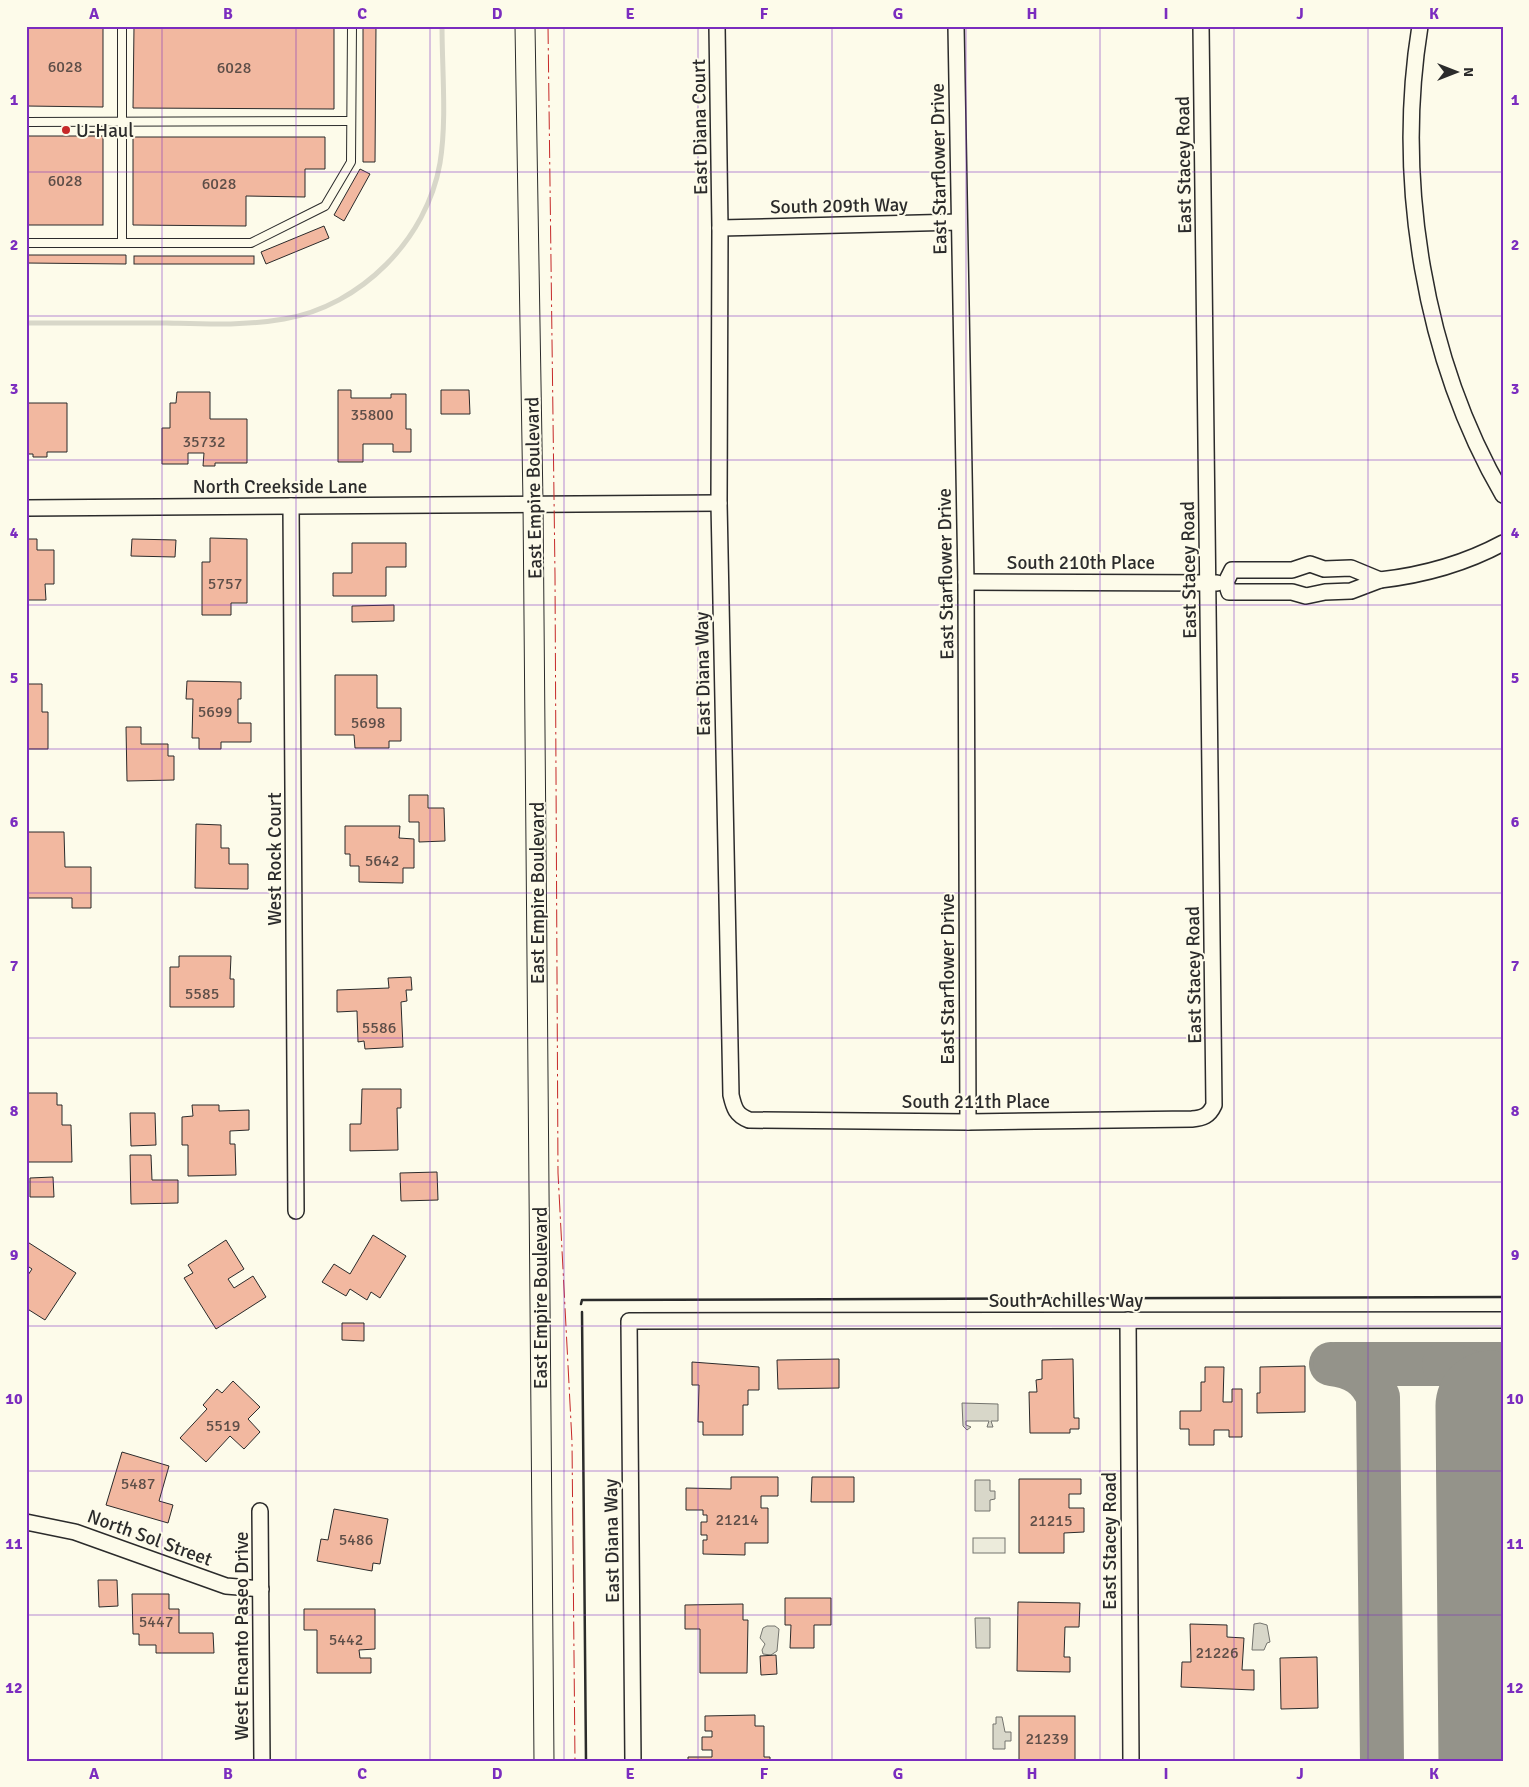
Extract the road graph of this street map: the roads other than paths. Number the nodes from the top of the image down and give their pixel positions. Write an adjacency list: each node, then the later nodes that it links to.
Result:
1 (122, 26): 10 (lane)
2 (352, 26): 8 (lane)
3 (525, 26): 16 (street, East Empire Boulevard)
4 (717, 26): 12 (street, East Diana Court)
5 (956, 26): 11 (street, East Starflower Drive)
6 (1201, 26): 24 (street, East Stacey Road)
7 (1420, 26): 15 (street)
8 (351, 121): 10 (lane); 14 (lane)
9 (26, 122): 10 (lane)
10 (122, 122): 14 (lane)
11 (959, 222): 12 (street, South 209th Way); 23 (street, East Starflower Drive)
12 (720, 228): 17 (street, East Diana Way)
13 (26, 243): 14 (lane)
14 (122, 243)
15 (1503, 495)
16 (534, 503): 17 (street); 18 (street, North Creekside Lane); 38 (street, East Empire Boulevard)
17 (719, 503): 28 (street, East Diana Way)
18 (291, 506): 19 (street, North Creekside Lane); 30 (street, West Rock Court)
19 (26, 508)
20 (1503, 543): 22 (street, South 210th Place)
21 (1292, 570): 22 (street); 25 (street); 26 (street)
22 (1380, 580): 26 (street, South 210th Place)
23 (966, 582): 24 (street, South 210th Place); 29 (street, East Starflower Drive)
24 (1209, 582): 25 (street, South 210th Place); 27 (street, East Stacey Road)
25 (1226, 583): 26 (street, South 210th Place)
26 (1292, 592)
27 (1211, 1112): 29 (street, South 211th Place)
28 (740, 1117): 29 (street, South 211th Place)
29 (968, 1122)
30 (296, 1211)
31 (1128, 1320): 32 (street, South Achilles Way); 33 (street, South Achilles Way); 40 (street, East Stacey Road)
32 (1503, 1320)
33 (629, 1321): 39 (street, East Diana Way)
34 (260, 1511): 36 (street, West Encanto Paseo Drive)
35 (26, 1522): 36 (street, North Sol Street)
36 (261, 1589): 37 (street, West Encanto Paseo Drive)
37 (262, 1761)
38 (544, 1761)
39 (633, 1761)
40 (1131, 1761)

